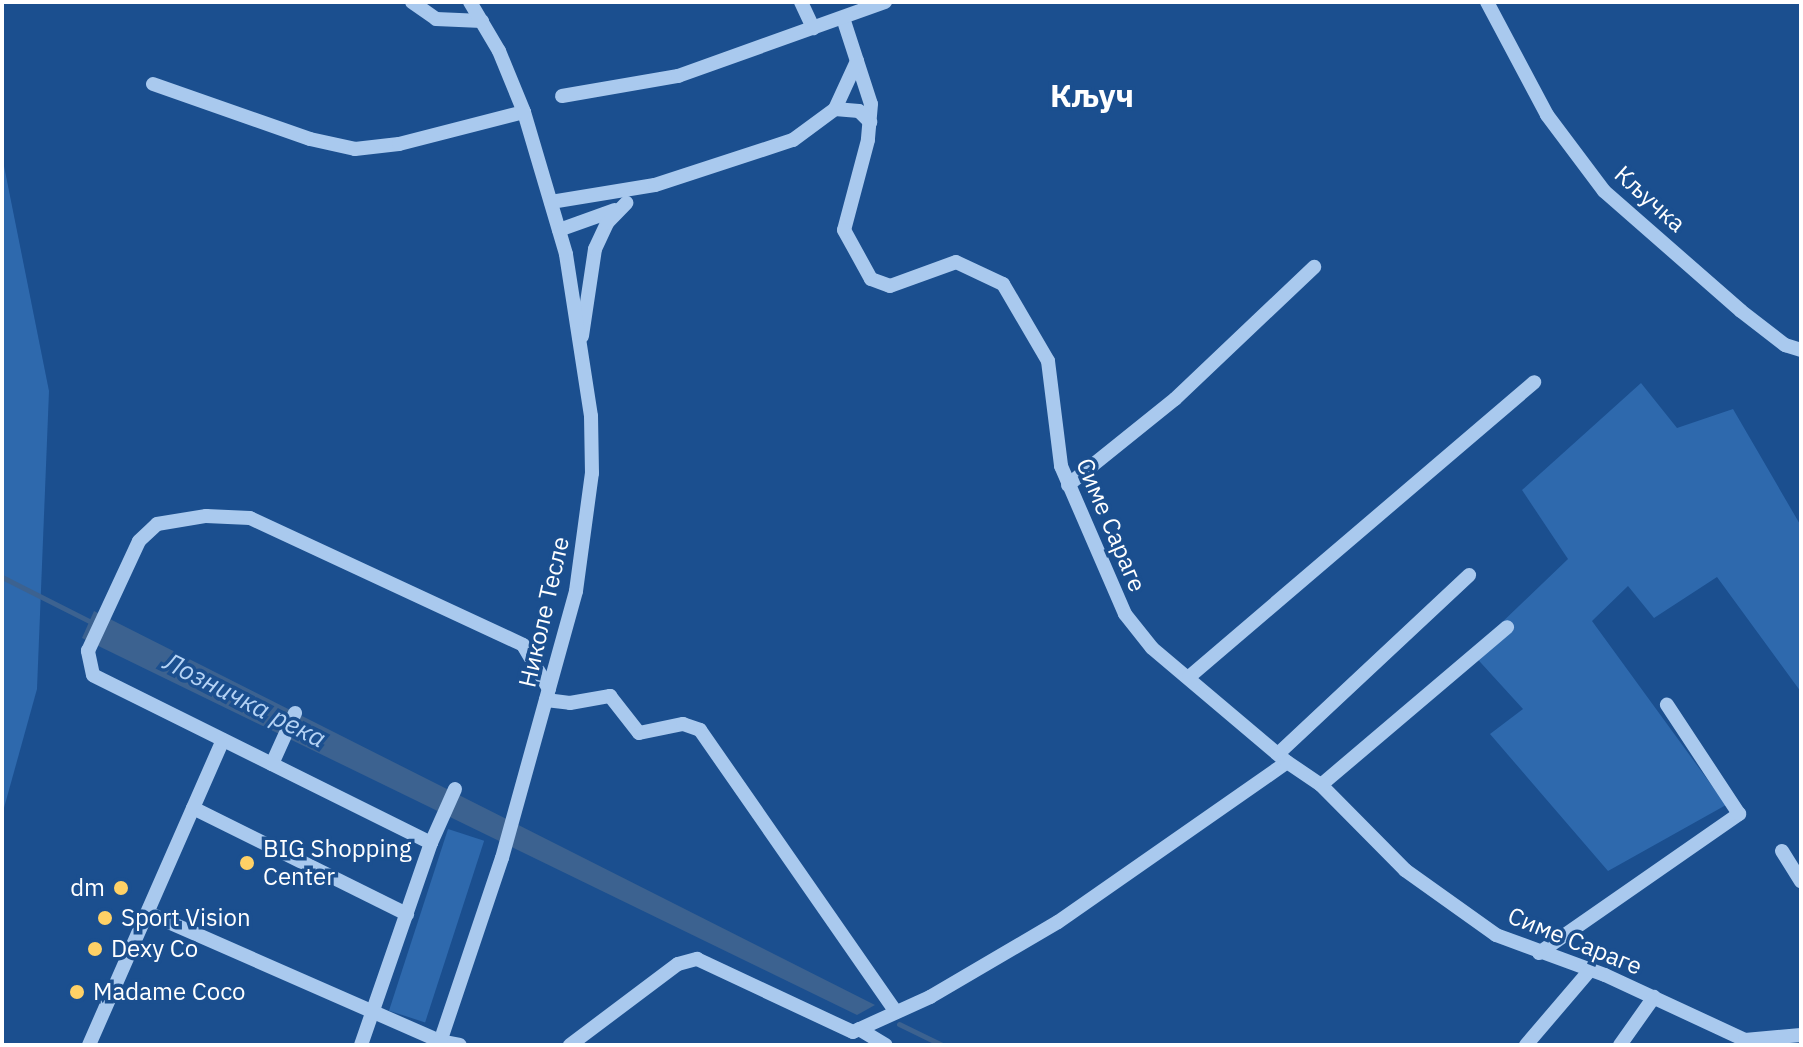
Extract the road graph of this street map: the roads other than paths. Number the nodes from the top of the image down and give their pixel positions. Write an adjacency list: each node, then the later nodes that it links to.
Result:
1 (412, 2): 7 (street)
2 (470, 2): 7 (street, Николе Тесле)
3 (885, 2): 6 (street)
4 (1487, 2): 21 (street, Кључка)
5 (803, 3): 8 (street)
6 (843, 18): 8 (street); 9 (street, Симе Сараге)
7 (482, 21): 13 (street, Николе Тесле)
8 (813, 28): 11 (street)
9 (857, 61): 12 (street); 14 (street, Симе Сараге)
10 (153, 84): 13 (street)
11 (562, 96)
12 (835, 109): 14 (street); 15 (street)
13 (524, 112): 16 (street, Николе Тесле)
14 (870, 122): 23 (street, Симе Сараге)
15 (655, 185): 16 (street); 17 (street)
16 (551, 202): 18 (street, Николе Тесле)
17 (626, 203): 18 (street); 20 (street)
18 (559, 230): 20 (street, Николе Тесле)
19 (1314, 267): 23 (street)
20 (580, 343): 27 (street, Николе Тесле)
21 (1801, 350)
22 (1534, 382): 26 (street)
23 (1068, 485): 26 (street, Симе Сараге)
24 (1469, 575): 31 (street)
25 (1507, 627): 33 (street)
26 (1189, 677): 31 (street, Симе Сараге)
27 (548, 694): 30 (street); 45 (street); 49 (street, Николе Тесле)
28 (1667, 705): 41 (street)
29 (295, 713): 32 (street)
30 (223, 740): 32 (street); 35 (street)
31 (1283, 757): 33 (street, Симе Сараге); 45 (street)
32 (272, 764): 36 (street)
33 (1321, 785): 41 (street, Симе Сараге)
34 (455, 789): 36 (street)
35 (193, 808): 39 (street); 40 (street)
36 (431, 843): 40 (street)
37 (1782, 851): 38 (street)
38 (1801, 882)
39 (148, 913): 44 (street); 50 (street)
40 (407, 914): 44 (street)
41 (1539, 953): 42 (street, Симе Сараге)
42 (1590, 970): 43 (street, Симе Сараге); 55 (street)
43 (1654, 997): 48 (street, Симе Сараге); 56 (street)
44 (373, 1011): 49 (street); 51 (street)
45 (896, 1012): 46 (street)
46 (859, 1029): 53 (street); 54 (street)
47 (1801, 1035): 48 (street, Симе Сараге)
48 (1738, 1042)
49 (439, 1043): 52 (street)
50 (89, 1045)
51 (361, 1045)
52 (460, 1045)
53 (570, 1045)
54 (886, 1045)
55 (1526, 1045)
56 (1620, 1045)

